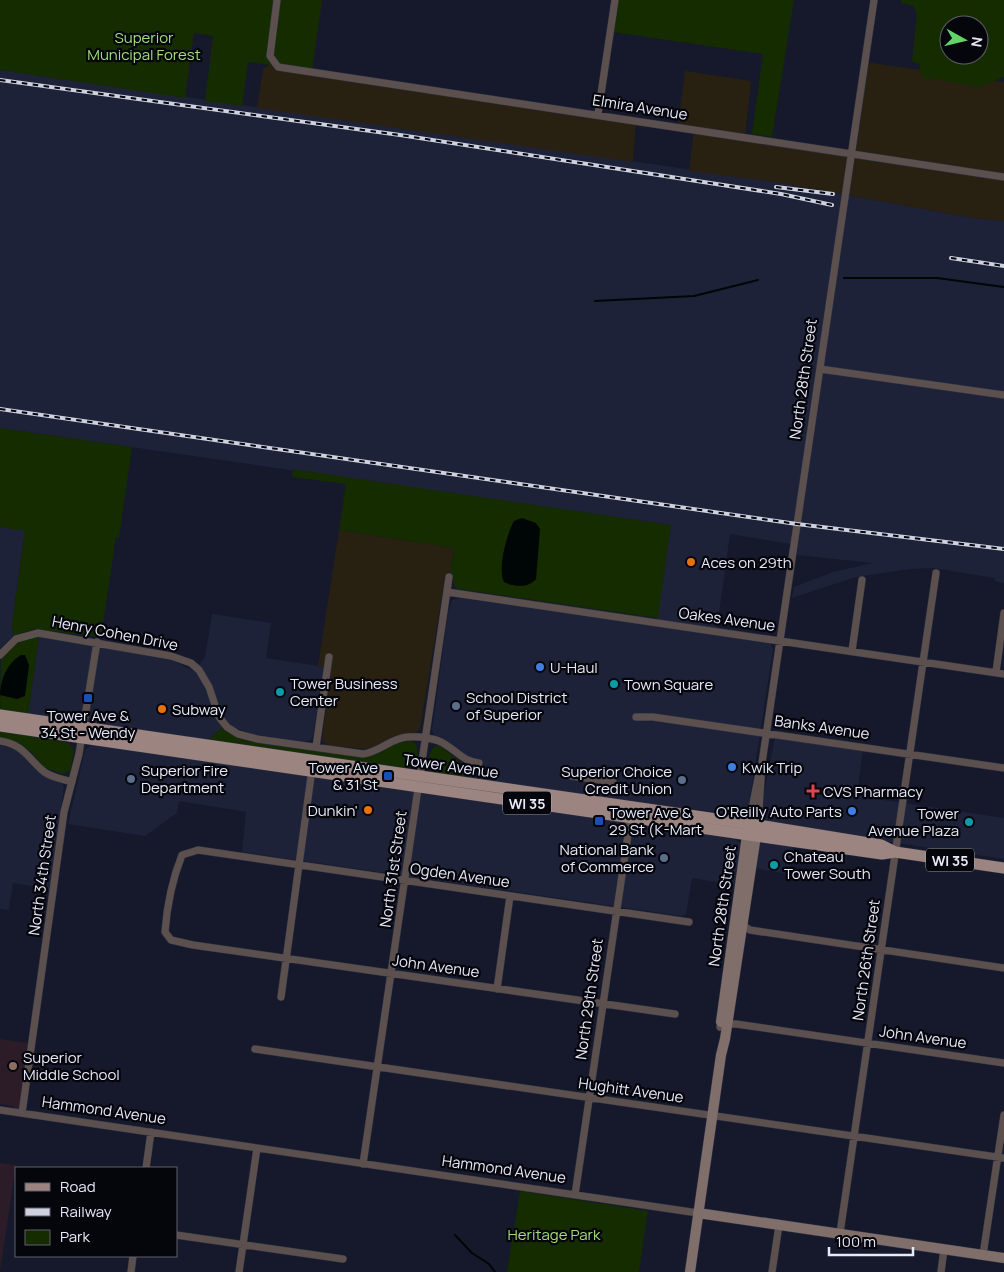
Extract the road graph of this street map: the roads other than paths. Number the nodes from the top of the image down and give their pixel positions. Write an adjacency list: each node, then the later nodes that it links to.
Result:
1 (277, 0): 4 (street, Elmira Avenue)
2 (615, 0): 4 (street)
3 (874, 0): 5 (street, North 28th Street)
4 (598, 114): 5 (street, Elmira Avenue)
5 (852, 153): 6 (street, Elmira Avenue); 7 (street, North 28th Street)
6 (1004, 176)
7 (820, 369): 8 (street); 14 (street, North 28th Street)
8 (1004, 395)
9 (936, 572): 19 (street, North 26th Street)
10 (449, 577): 12 (street, North 31st Street)
11 (862, 580): 16 (street)
12 (447, 592): 14 (street, Oakes Avenue); 27 (street, North 31st Street)
13 (1004, 613): 20 (street)
14 (780, 640): 16 (street, Oakes Avenue); 26 (street, North 28th Street)
15 (97, 642): 17 (street, Henry Cohen Drive); 25 (street, North 34th Street); 29 (street, Henry Cohen Drive)
16 (852, 651): 19 (street, Oakes Avenue)
17 (0, 655)
18 (329, 657): 29 (street)
19 (923, 662): 20 (street, Oakes Avenue); 30 (street, North 26th Street)
20 (996, 672): 21 (street, Oakes Avenue)
21 (1004, 674)
22 (0, 715): 25 (main road, Tower Avenue / WI 35)
23 (636, 717): 26 (street, Banks Avenue)
24 (0, 726): 25 (main road, Tower Avenue / WI 35)
25 (83, 733): 32 (main road, Tower Avenue / WI 35); 35 (street, North 34th Street)
26 (766, 733): 30 (street, Banks Avenue); 39 (street, North 28th Street)
27 (426, 739): 29 (street, Henry Cohen Drive); 31 (street, Henry Cohen Drive); 36 (street, North 31st Street)
28 (0, 741): 35 (street)
29 (316, 747)
30 (910, 754): 33 (street, Banks Avenue); 41 (street, North 26th Street)
31 (480, 764)
32 (313, 767): 36 (main road, Tower Avenue / WI 35); 42 (street)
33 (1004, 768)
34 (571, 776): 37 (street)
35 (72, 782): 65 (street, North 34th Street)
36 (419, 782): 38 (main road, Tower Avenue / WI 35); 44 (street, North 31st Street)
37 (613, 782)
38 (631, 813): 39 (main road, Tower Avenue / WI 35); 47 (street, North 29th Street)
39 (752, 830): 41 (main road, Tower Avenue / WI 35); 45 (main road, North 28th Street); 49 (main road, North 28th Street)
40 (198, 850): 42 (street, Ogden Avenue); 51 (street, John Avenue)
41 (896, 852): 43 (main road, Tower Avenue / WI 35); 50 (street, North 26th Street)
42 (298, 865): 44 (street, Ogden Avenue); 51 (street)
43 (1004, 868)
44 (405, 882): 46 (street, Ogden Avenue); 53 (street, North 31st Street)
45 (740, 888): 49 (street); 58 (main road, North 28th Street)
46 (510, 896): 47 (street, Ogden Avenue); 54 (street)
47 (616, 911): 48 (street, Ogden Avenue); 56 (street, North 29th Street)
48 (689, 922)
49 (743, 927): 50 (street); 58 (main road, North 28th Street)
50 (881, 950): 52 (street); 59 (street, North 26th Street)
51 (285, 959): 53 (street, John Avenue); 55 (street)
52 (1004, 968)
53 (392, 974): 54 (street, John Avenue); 62 (street, North 31st Street)
54 (497, 989): 56 (street, John Avenue)
55 (281, 997)
56 (602, 1005): 57 (street, John Avenue); 63 (street, North 29th Street)
57 (675, 1014)
58 (724, 1026): 59 (street, John Avenue); 67 (main road, North 28th Street)
59 (868, 1043): 61 (street, John Avenue); 69 (street, North 26th Street)
60 (255, 1049): 62 (street, Hughitt Avenue)
61 (1004, 1063)
62 (377, 1067): 63 (street, Hughitt Avenue); 72 (street, North 31st Street)
63 (589, 1098): 67 (street, Hughitt Avenue); 74 (street, North 29th Street)
64 (0, 1110): 65 (street, Hammond Avenue)
65 (22, 1114): 68 (street, Hammond Avenue)
66 (1004, 1115): 71 (street)
67 (712, 1116): 69 (street, Hughitt Avenue); 75 (main road, North 28th Street)
68 (151, 1132): 70 (street, Hammond Avenue); 73 (street)
69 (854, 1136): 71 (street, Hughitt Avenue); 77 (street, North 26th Street)
70 (257, 1148): 72 (street, Hammond Avenue); 79 (street)
71 (1001, 1158): 81 (street)
72 (363, 1164): 74 (street, Hammond Avenue)
73 (146, 1167)
74 (575, 1195): 75 (street, Hammond Avenue)
75 (698, 1213): 76 (main road, Hammond Avenue); 87 (main road, North 28th Street)
76 (779, 1225): 77 (main road, Hammond Avenue); 88 (street)
77 (840, 1233): 80 (main road, Hammond Avenue)
78 (178, 1235): 79 (street)
79 (243, 1244): 84 (street); 86 (street)
80 (944, 1250): 81 (main road, Hammond Avenue); 89 (street)
81 (984, 1255): 83 (main road, Hammond Avenue)
82 (133, 1257): 85 (street)
83 (1004, 1258)
84 (343, 1259)
85 (131, 1272)
86 (239, 1272)
87 (690, 1272)
88 (772, 1272)
89 (941, 1272)

